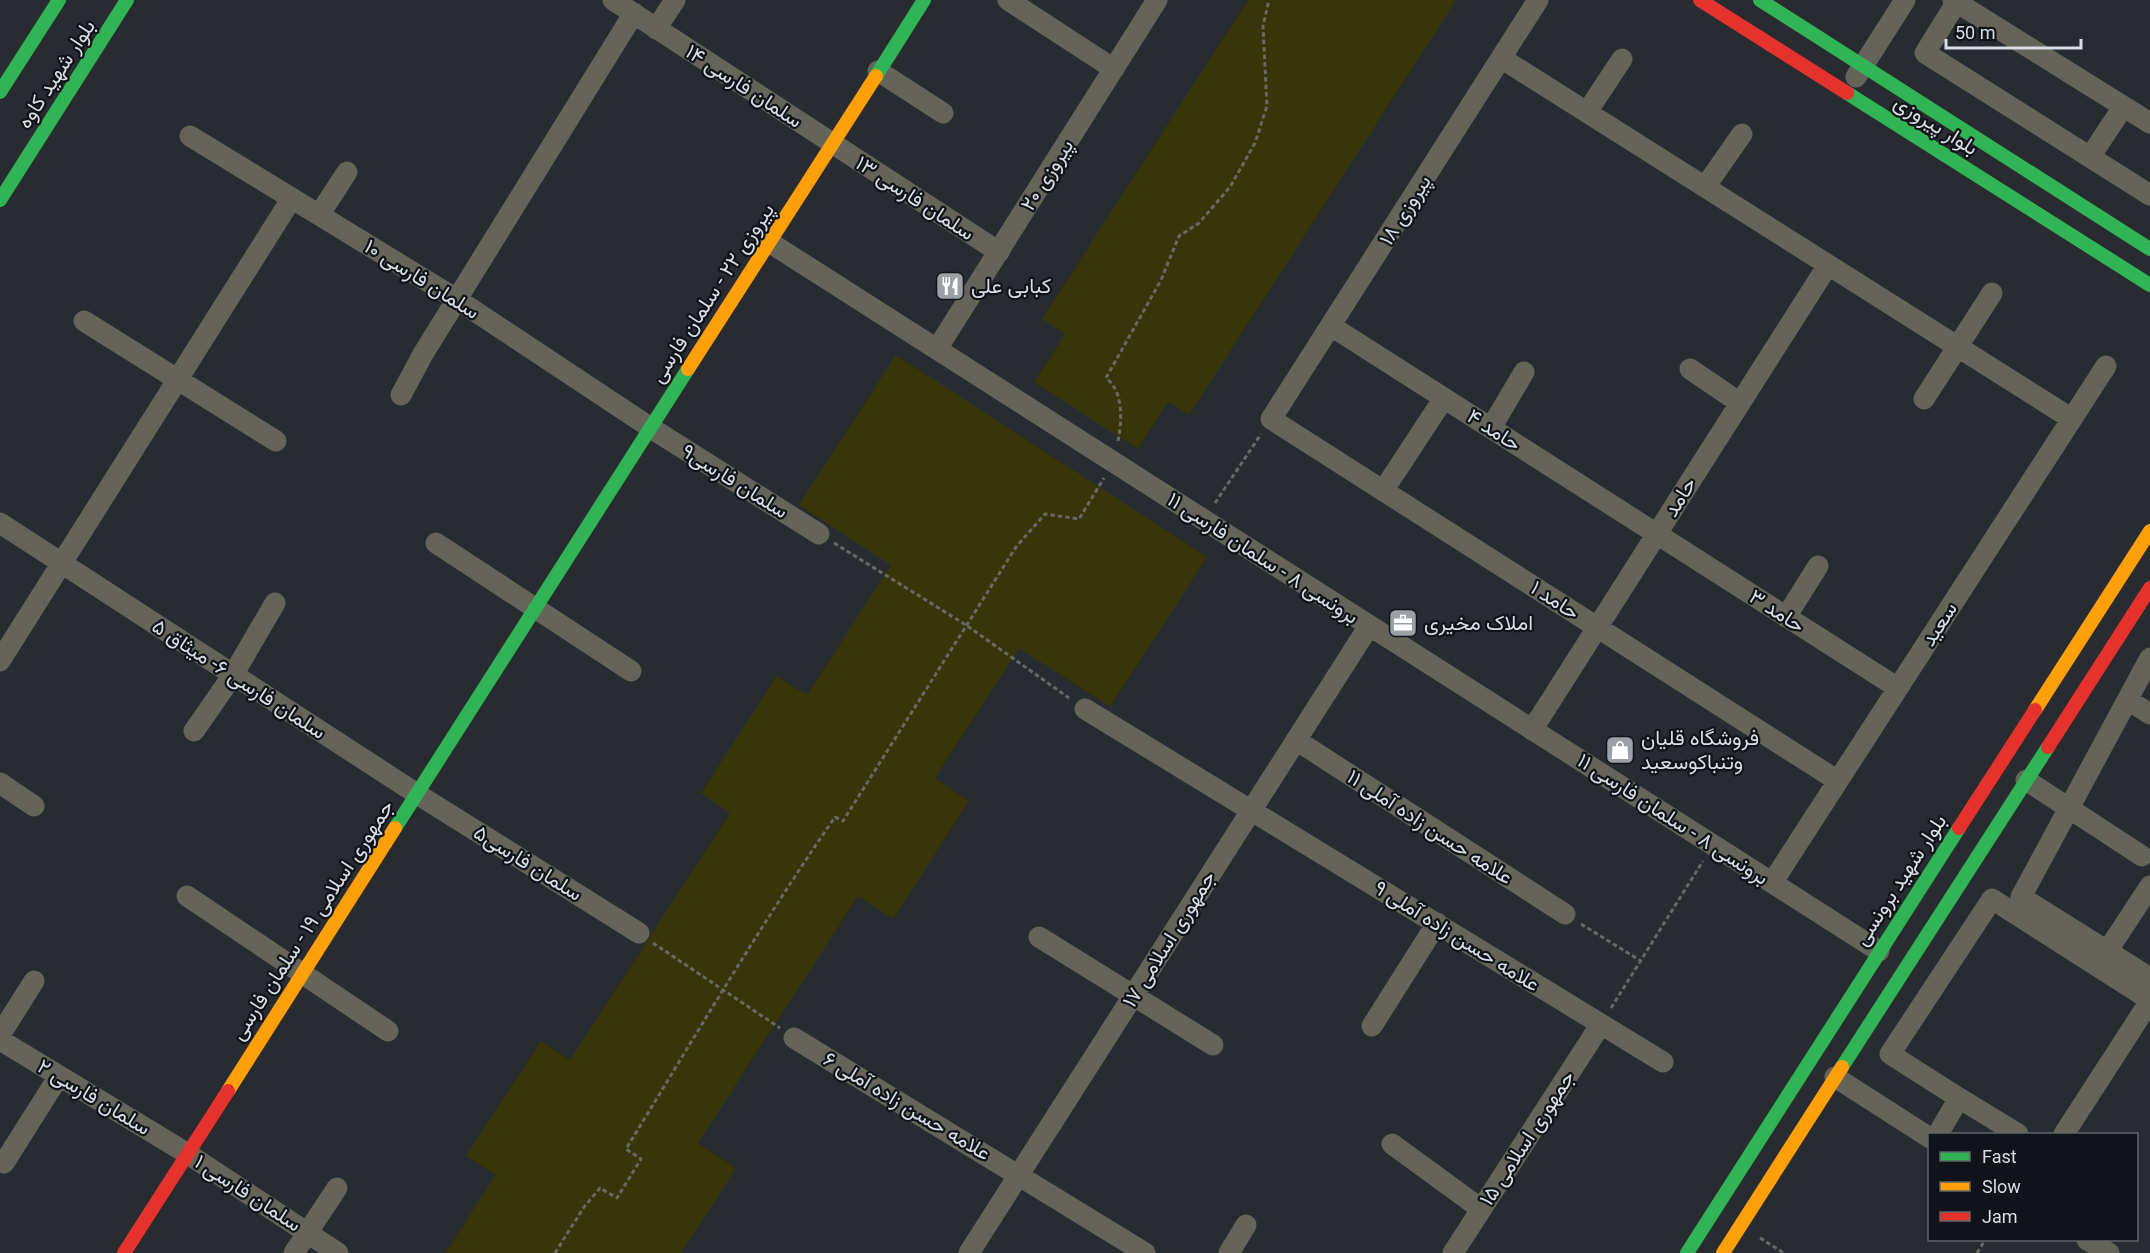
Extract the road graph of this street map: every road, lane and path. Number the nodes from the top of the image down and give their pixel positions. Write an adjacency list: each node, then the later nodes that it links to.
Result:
1 (59, 0): 21 (street, بلوار شهید کاوه)
2 (128, 0): 35 (street, بلوار شهید کاوه)
3 (614, 0): 14 (street, سلمان فارسی ۱۴)
4 (675, 0): 15 (street)
5 (924, 0): 20 (street, پیروزی ۲۲ - سلمان فارسی)
6 (1008, 0): 19 (street)
7 (1157, 0): 19 (street, پیروزی ۲۰)
8 (1269, 0): 61 (path)
9 (1538, 0): 16 (street, پیروزی ۱۸)
10 (1700, 0): 22 (street, بلوار پیروزی)
11 (1760, 0): 18 (street, بلوار پیروزی)
12 (1905, 0): 18 (street)
13 (1956, 1): 23 (street); 30 (street)
14 (634, 13): 15 (street, سلمان فارسی ۱۴); 43 (street)
15 (656, 29): 29 (street, سلمان فارسی ۱۴)
16 (1501, 58): 24 (street); 45 (street, پیروزی ۱۸)
17 (1622, 59): 24 (street)
18 (1863, 66): 22 (street); 38 (street, بلوار پیروزی)
19 (1114, 69): 39 (street, پیروزی ۲۰)
20 (878, 71): 25 (street); 29 (street, پیروزی ۲۲ - سلمان فارسی)
21 (0, 92)
22 (1846, 92): 41 (street, بلوار پیروزی)
23 (2123, 106): 26 (street); 30 (street)
24 (1587, 112): 32 (street)
25 (943, 113)
26 (2150, 123)
27 (1742, 134): 32 (street)
28 (190, 136): 34 (street, سلمان فارسی ۱۰)
29 (832, 144): 37 (street, پیروزی ۲۲ - سلمان فارسی); 39 (street, سلمان فارسی ۱۳)
30 (2090, 157): 33 (street)
31 (347, 172): 36 (street)
32 (1705, 187): 40 (street)
33 (2150, 195)
34 (292, 198): 36 (street, سلمان فارسی ۱۰); 51 (street)
35 (0, 200)
36 (319, 215): 43 (street, سلمان فارسی ۱۰)
37 (769, 242): 47 (street, برونسی ۸ - سلمان فارسی ۱۱); 58 (street, پیروزی ۲۲ - سلمان فارسی)
38 (2150, 249)
39 (999, 252): 47 (street, پیروزی ۲۰)
40 (1828, 265): 46 (street); 55 (street, حامد)
41 (2150, 285)
42 (1992, 293): 46 (street)
43 (458, 300): 52 (street); 58 (street, سلمان فارسی ۱۰)
44 (84, 321): 51 (street)
45 (1331, 326): 53 (street, حامد ۴); 56 (street, پیروزی ۱۸)
46 (1958, 347): 54 (street); 57 (street)
47 (937, 349): 61 (street, برونسی ۸ - سلمان فارسی ۱۱)
48 (2106, 366): 57 (street, سعید)
49 (1690, 369): 55 (street)
50 (1524, 372): 59 (street)
51 (178, 379): 60 (street); 69 (street)
52 (401, 395)
53 (1444, 398): 59 (street, حامد ۴); 62 (street)
54 (1924, 399)
55 (1740, 403): 67 (street, حامد)
56 (1271, 419): 62 (street, حامد ۱); 63 (path)
57 (2072, 419): 82 (street, سعید)
58 (651, 428): 66 (street, سلمان فارسی۹); 73 (street, پیروزی ۲۲ - سلمان فارسی)
59 (1491, 428): 67 (street, حامد ۴)
60 (276, 441)
61 (1114, 462): 63 (street, برونسی ۸ - سلمان فارسی ۱۱); 75 (path)
62 (1383, 491): 77 (street, حامد ۱)
63 (1204, 520): 76 (street, برونسی ۸ - سلمان فارسی ۱۱)
64 (0, 523): 69 (street, سلمان فارسی ۶- میثاق ۵)
65 (2150, 531): 106 (street, بلوار شهید برونسی)
66 (819, 534): 75 (path)
67 (1657, 534): 74 (street, حامد ۳); 77 (street, حامد)
68 (436, 543): 73 (street)
69 (61, 564): 79 (street); 81 (street, سلمان فارسی ۶- میثاق ۵)
70 (1818, 566): 74 (street)
71 (2150, 588): 89 (street)
72 (275, 603): 81 (street)
73 (535, 609): 80 (street); 92 (street, جمهوری اسلامی ۱۹ - سلمان فارسی)
74 (1786, 616): 82 (street, حامد ۳)
75 (966, 626): 84 (path); 111 (path)
76 (1368, 626): 86 (street, برونسی ۸ - سلمان فارسی ۱۱); 88 (street, جمهوری اسلامی ۱۷)
77 (1598, 628): 86 (street, حامد); 90 (street, حامد ۱)
78 (2150, 658): 83 (street)
79 (0, 661)
80 (631, 671)
81 (233, 675): 87 (street); 92 (street, سلمان فارسی ۶- میثاق ۵)
82 (1898, 688): 90 (street, سعید)
83 (2128, 700): 85 (street); 95 (street)
84 (1085, 709): 94 (street, علامه حسن زاده آملی ۹)
85 (2150, 714)
86 (1532, 730): 96 (street, برونسی ۸ - سلمان فارسی ۱۱)
87 (194, 731)
88 (1296, 740): 94 (street, جمهوری اسلامی ۱۷); 101 (street, علامه حسن زاده آملی ۱۱)
89 (2026, 780): 95 (street); 123 (street)
90 (1838, 781): 98 (street, سعید)
91 (0, 783): 93 (street)
92 (417, 794): 103 (street, سلمان فارسی۵); 108 (street, جمهوری اسلامی ۱۹ - سلمان فارسی)
93 (34, 806)
94 (1252, 809): 102 (street, علامه حسن زاده آملی ۹); 112 (street, جمهوری اسلامی ۱۷)
95 (2070, 809): 97 (street); 105 (street)
96 (1714, 844): 98 (street, برونسی ۸ - سلمان فارسی ۱۱); 107 (path)
97 (2142, 856)
98 (1772, 883): 106 (street, برونسی ۸ - سلمان فارسی ۱۱)
99 (2150, 886): 105 (street)
100 (187, 896): 108 (street)
101 (1564, 914): 107 (path)
102 (1437, 923): 114 (street, علامه حسن زاده آملی ۹); 115 (street)
103 (639, 933): 111 (path)
104 (1039, 937): 112 (street)
105 (2108, 950): 109 (street)
106 (1879, 951): 146 (street, بلوار شهید برونسی)
107 (1641, 961): 114 (path)
108 (302, 974): 116 (street); 130 (street, جمهوری اسلامی ۱۹ - سلمان فارسی)
109 (2150, 978)
110 (34, 981): 117 (street)
111 (723, 991): 118 (path); 141 (path)
112 (1134, 994): 120 (street); 132 (street, جمهوری اسلامی ۱۷)
113 (2150, 1000): 124 (street); 127 (street)
114 (1601, 1024): 121 (street, علامه حسن زاده آملی ۹); 134 (street, جمهوری اسلامی ۱۵)
115 (1372, 1026)
116 (388, 1031)
117 (0, 1035)
118 (794, 1038): 132 (street, علامه حسن زاده آملی ۶)
119 (0, 1040): 122 (street, سلمان فارسی ۲)
120 (1213, 1045)
121 (1663, 1062)
122 (59, 1076): 130 (street, سلمان فارسی ۲); 131 (street)
123 (1835, 1077): 128 (street); 147 (street)
124 (1959, 1098): 125 (street); 126 (street)
125 (1939, 1133)
126 (2016, 1133)
127 (2065, 1133)
128 (1928, 1137)
129 (1392, 1144): 134 (street)
130 (188, 1154): 136 (street, سلمان فارسی ۱); 138 (street, جمهوری اسلامی ۱۹ - سلمان فارسی)
131 (4, 1163)
132 (1019, 1174): 142 (street, جمهوری اسلامی ۱۷); 143 (street, علامه حسن زاده آملی ۶)
133 (337, 1188): 136 (street)
134 (1481, 1209): 145 (street, جمهوری اسلامی ۱۵)
135 (1246, 1225): 144 (street)
136 (307, 1233): 139 (street); 140 (street, سلمان فارسی ۱)
137 (2090, 1241): 148 (street)
138 (124, 1253)
139 (294, 1253)
140 (338, 1253)
141 (555, 1253)
142 (969, 1253)
143 (1145, 1253)
144 (1229, 1253)
145 (1453, 1253)
146 (1686, 1253)
147 (1723, 1253)
148 (2109, 1253)

